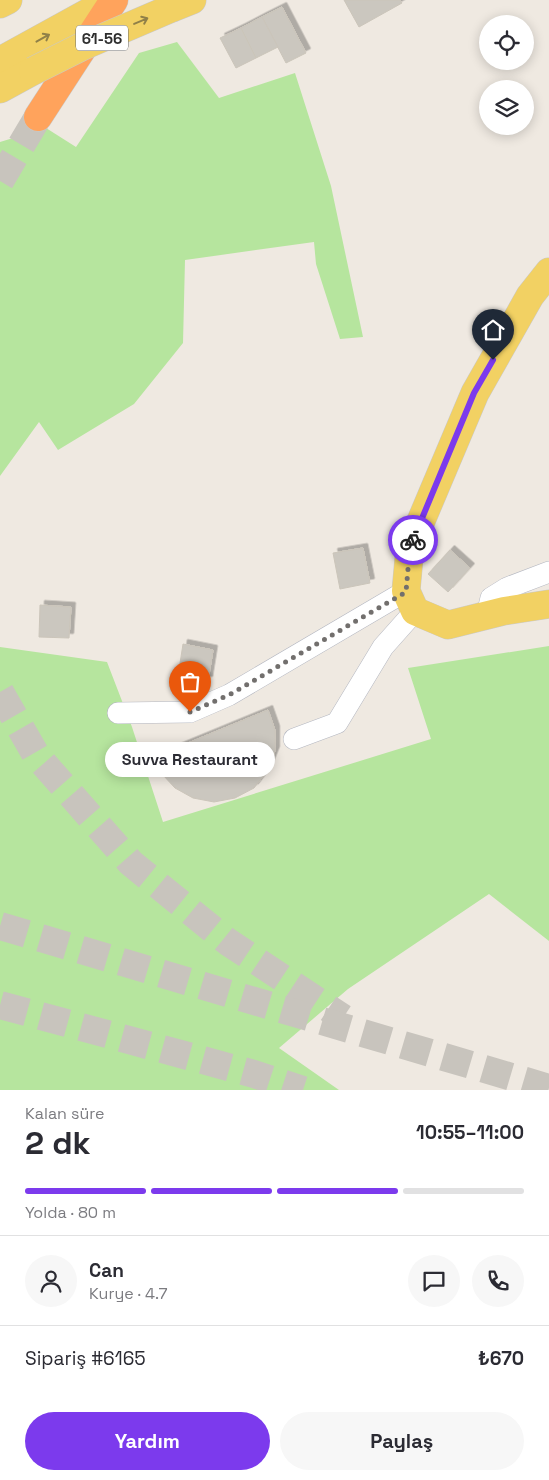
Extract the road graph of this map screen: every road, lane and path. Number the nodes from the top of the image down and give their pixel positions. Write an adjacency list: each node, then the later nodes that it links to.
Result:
1 (8, 0): 3 (main road)
2 (112, 0): 5 (main road, one-way to 2); 7 (highway)
3 (0, 4)
4 (182, 4): 6 (main road, 61-56, one-way to 4, bridge)
5 (0, 60)
6 (0, 89)
7 (38, 117)
8 (549, 272): 10 (main road)
9 (549, 572): 12 (street)
10 (410, 601): 12 (main road); 13 (street); 14 (street)
11 (549, 604): 12 (main road)
12 (487, 615)
13 (118, 713)
14 (294, 739)

